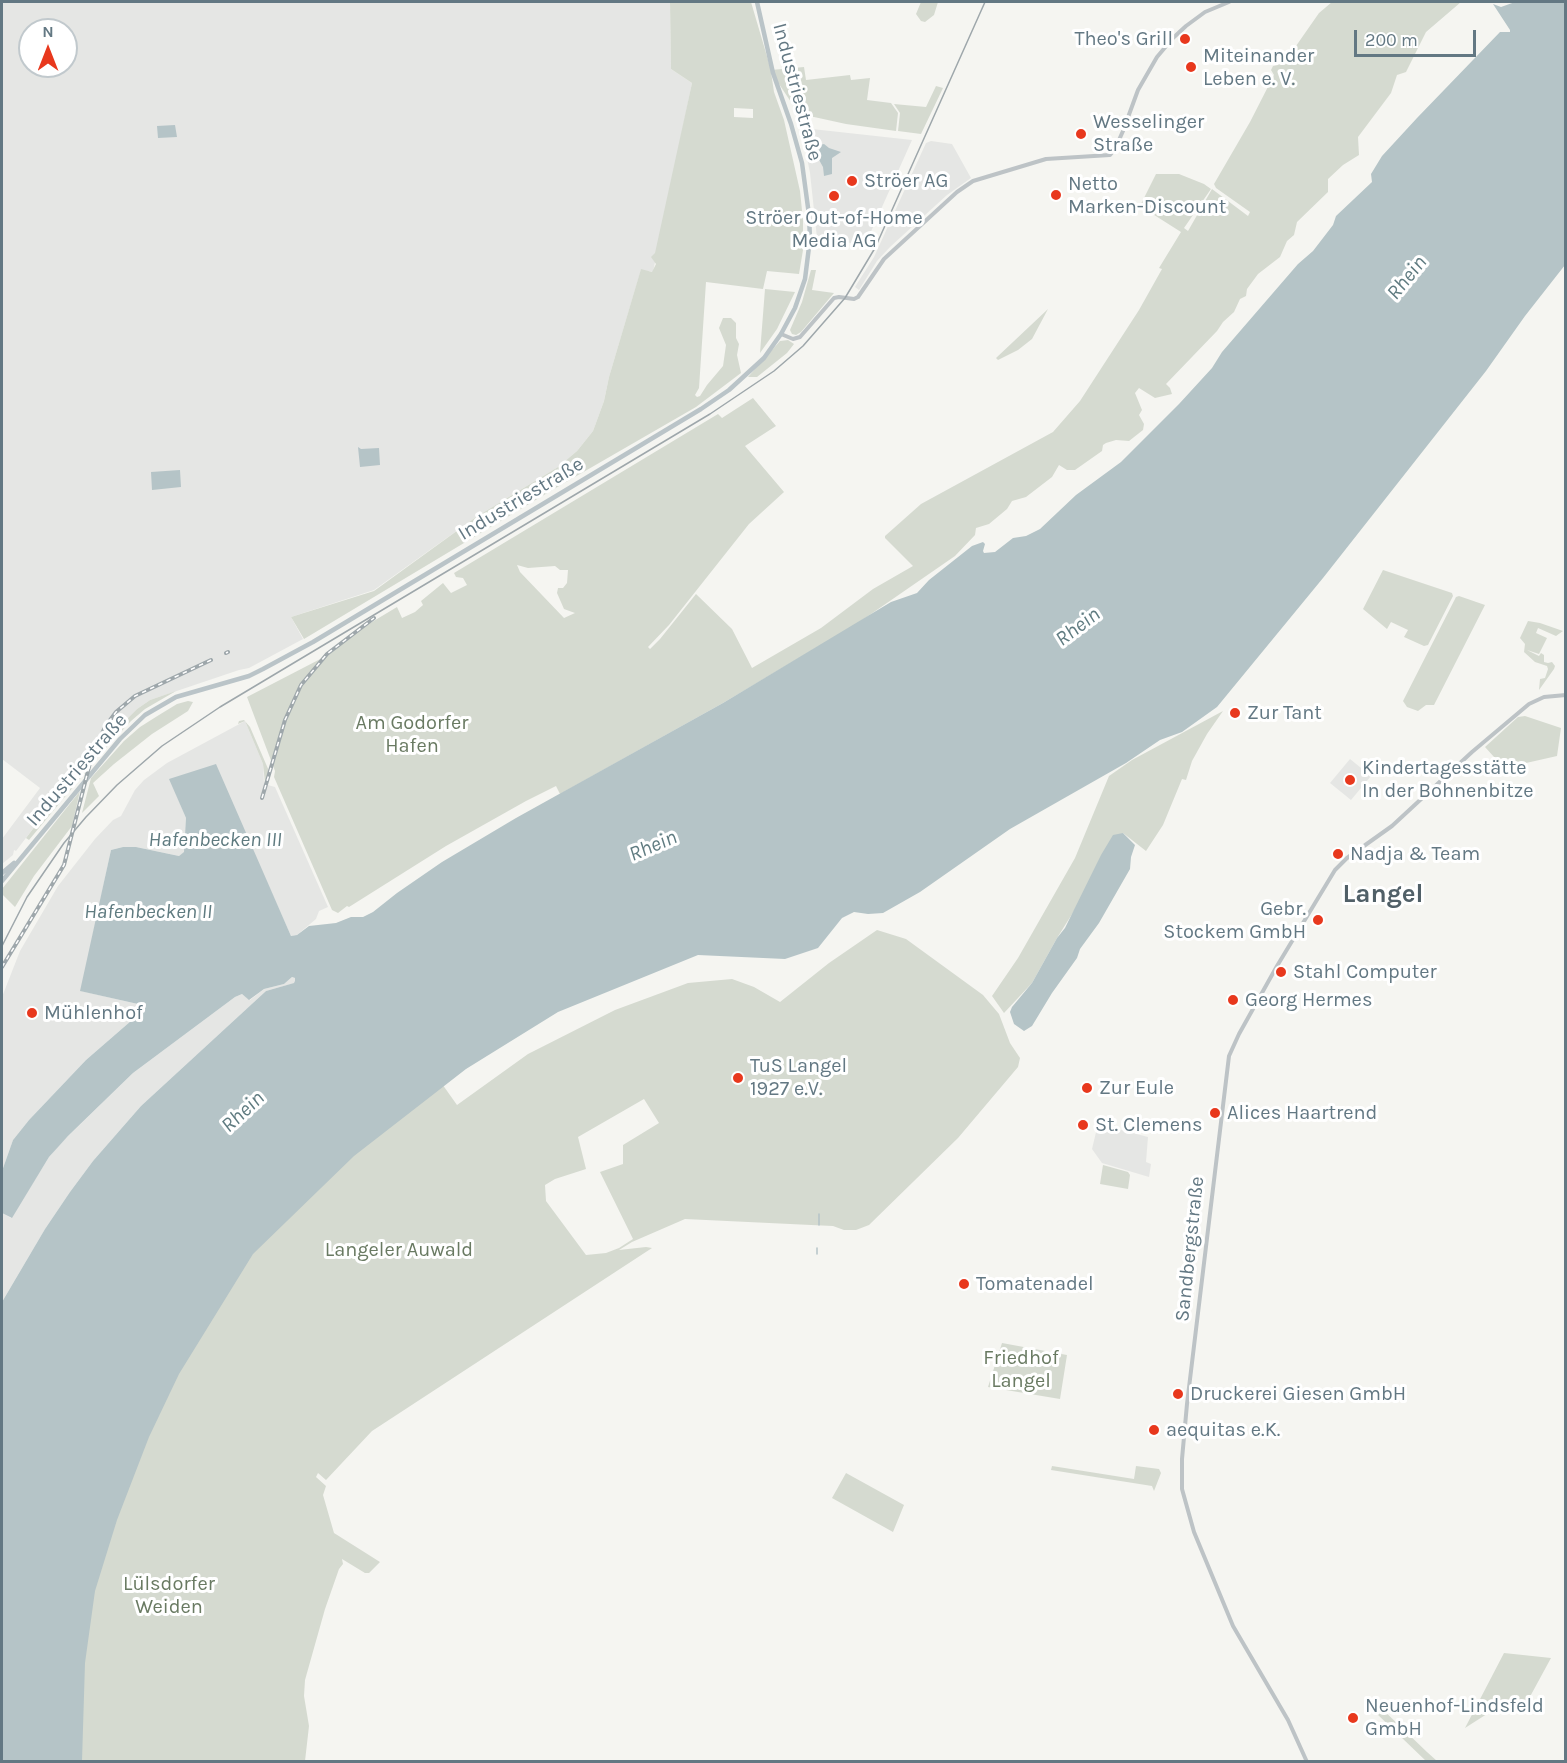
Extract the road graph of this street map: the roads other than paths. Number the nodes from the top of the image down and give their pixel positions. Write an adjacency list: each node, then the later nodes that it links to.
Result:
1 (757, 2): 3 (main road, Industriestraße)
2 (1229, 2): 3 (street)
3 (781, 334): 5 (main road, Industriestraße)
4 (1566, 695): 8 (street, Sandbergstraße)
5 (21, 858): 6 (main road); 7 (main road, Industriestraße)
6 (2, 873)
7 (2, 881)
8 (1307, 1761)

